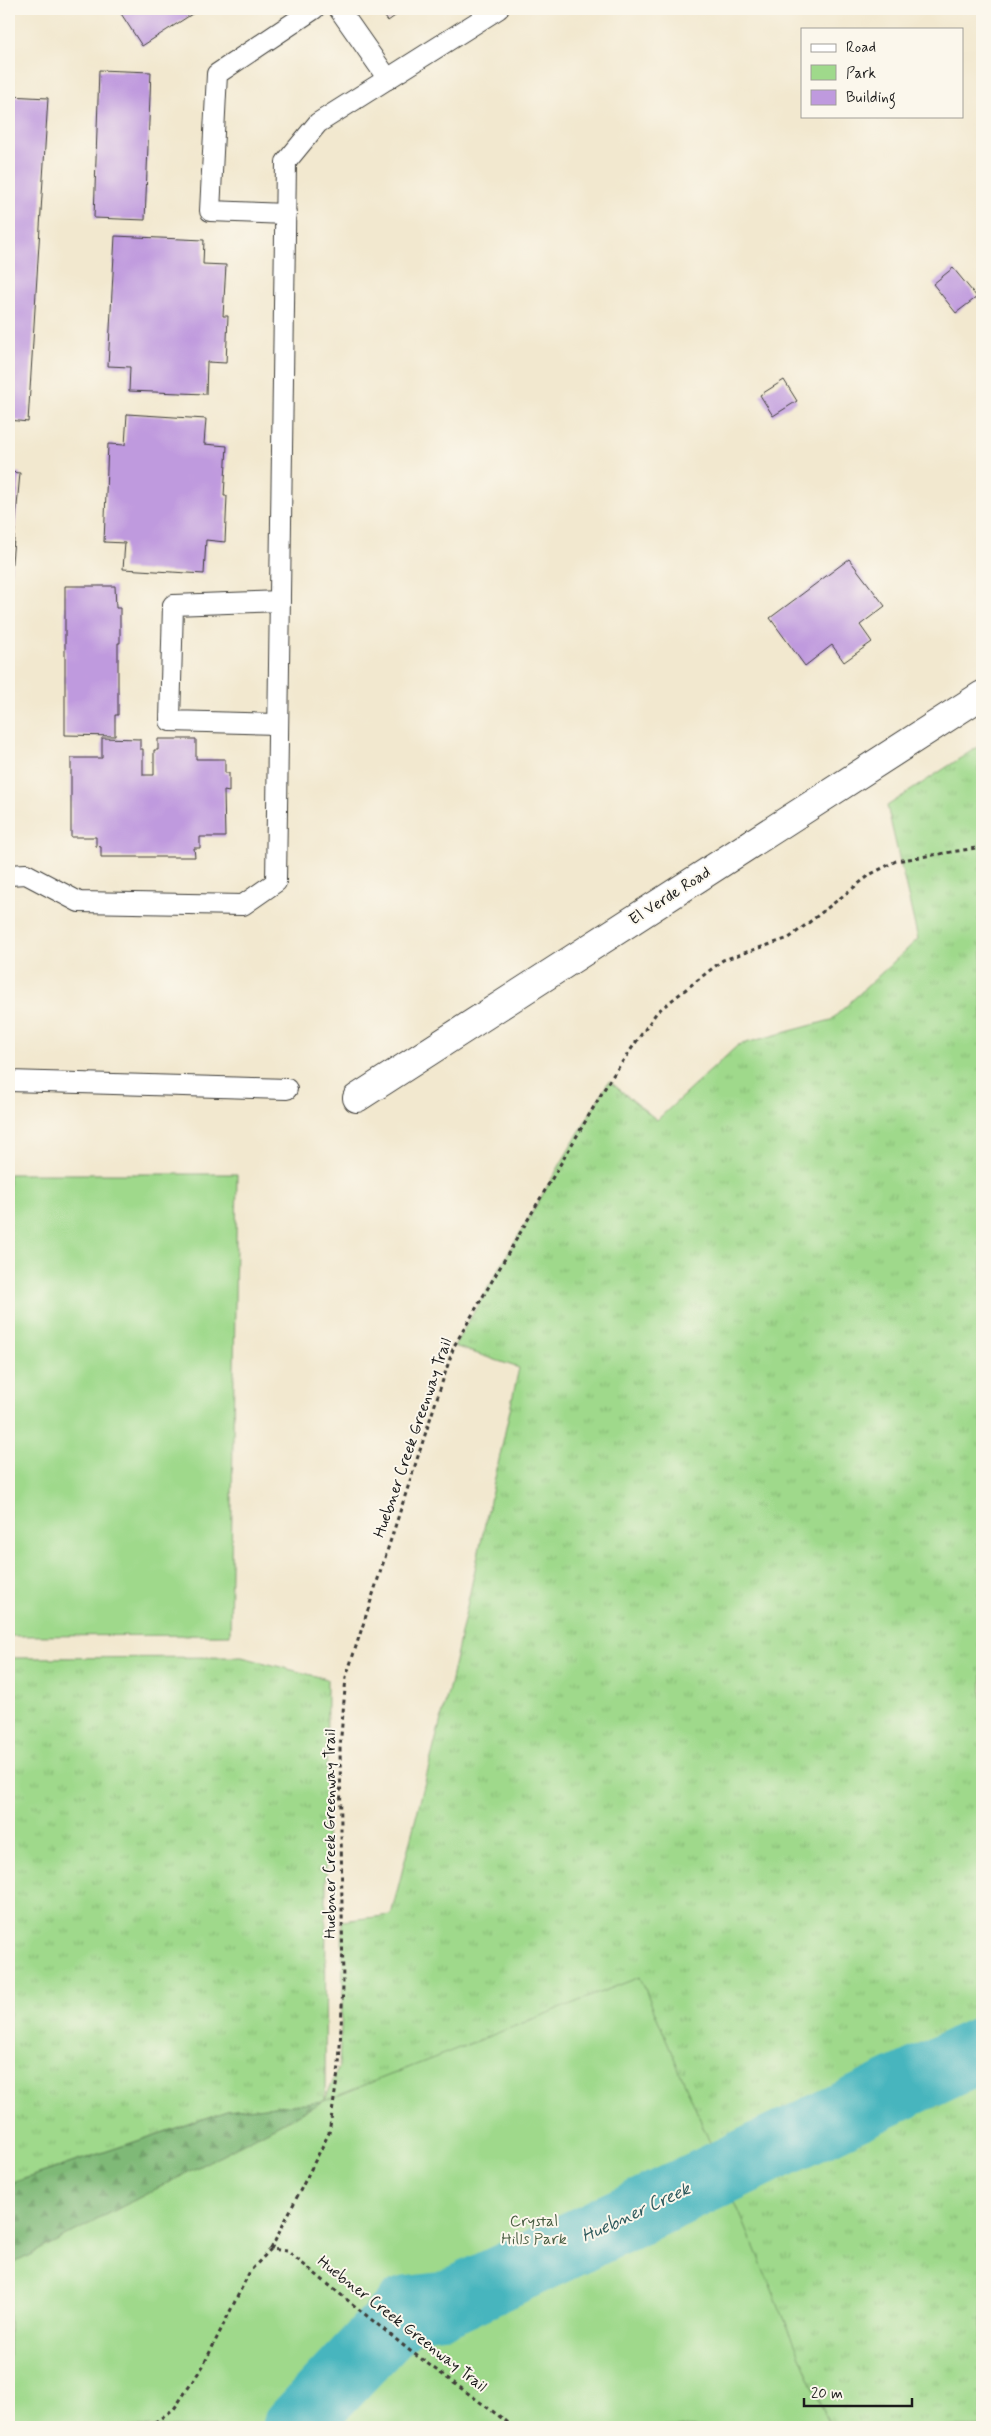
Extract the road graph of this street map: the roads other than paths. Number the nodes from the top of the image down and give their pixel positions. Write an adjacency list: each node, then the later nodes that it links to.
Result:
1 (314, 9): 5 (lane)
2 (339, 9): 4 (lane)
3 (498, 9): 4 (lane)
4 (388, 79): 5 (lane)
5 (286, 214): 6 (lane)
6 (280, 600): 8 (lane); 8 (lane)
7 (982, 695): 12 (street, El Verde Road)
8 (278, 724): 9 (lane)
9 (9, 874)
10 (9, 1081): 11 (lane)
11 (288, 1089)
12 (357, 1098)

